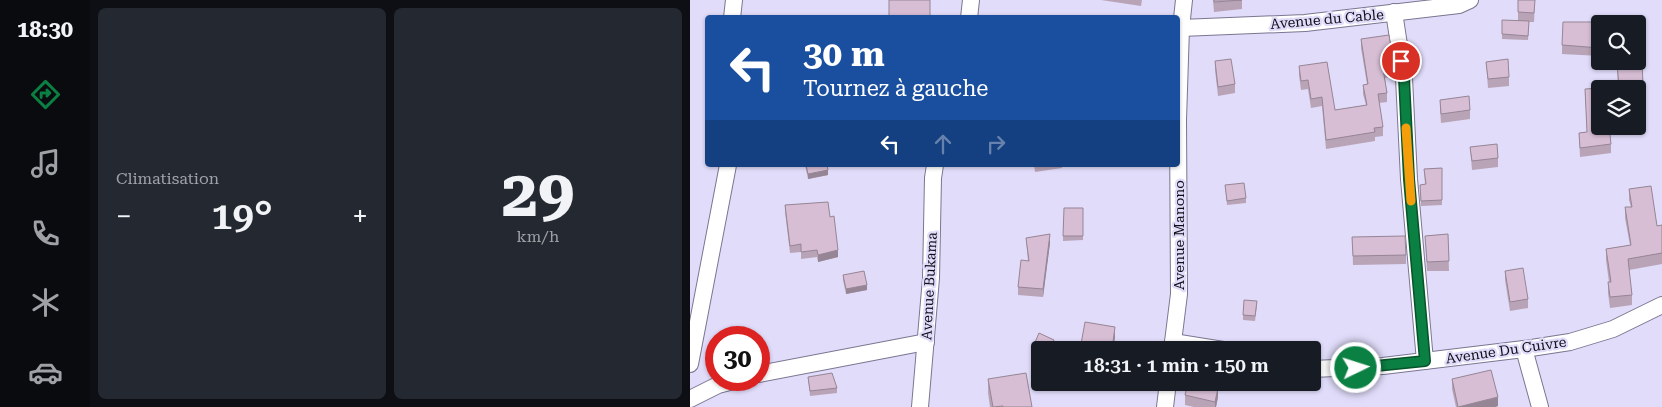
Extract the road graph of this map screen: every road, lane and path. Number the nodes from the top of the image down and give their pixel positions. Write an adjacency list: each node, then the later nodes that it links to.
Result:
1 (734, 0): 6 (street)
2 (971, 0): 7 (street)
3 (1184, 0): 8 (street, Avenue Manono)
4 (1470, 0): 5 (street, Avenue du Cable)
5 (1394, 12): 8 (street, Avenue du Cable); 17 (street)
6 (732, 15)
7 (970, 15)
8 (1181, 28): 9 (street, Avenue Manono)
9 (1180, 59)
10 (728, 167): 18 (street)
11 (935, 167): 15 (street, Avenue Bukama)
12 (1178, 167): 14 (street, Avenue Manono)
13 (1662, 305): 16 (street, Avenue Du Cuivre)
14 (1173, 341)
15 (926, 342): 20 (street); 24 (street, Avenue Bukama)
16 (1524, 349): 17 (street, Avenue Du Cuivre); 26 (street)
17 (1425, 361): 19 (street, Avenue Du Cuivre)
18 (690, 364)
19 (1321, 369)
20 (770, 372)
21 (706, 391): 23 (street)
22 (1167, 391): 25 (street)
23 (690, 399)
24 (920, 407)
25 (1165, 407)
26 (1540, 407)

